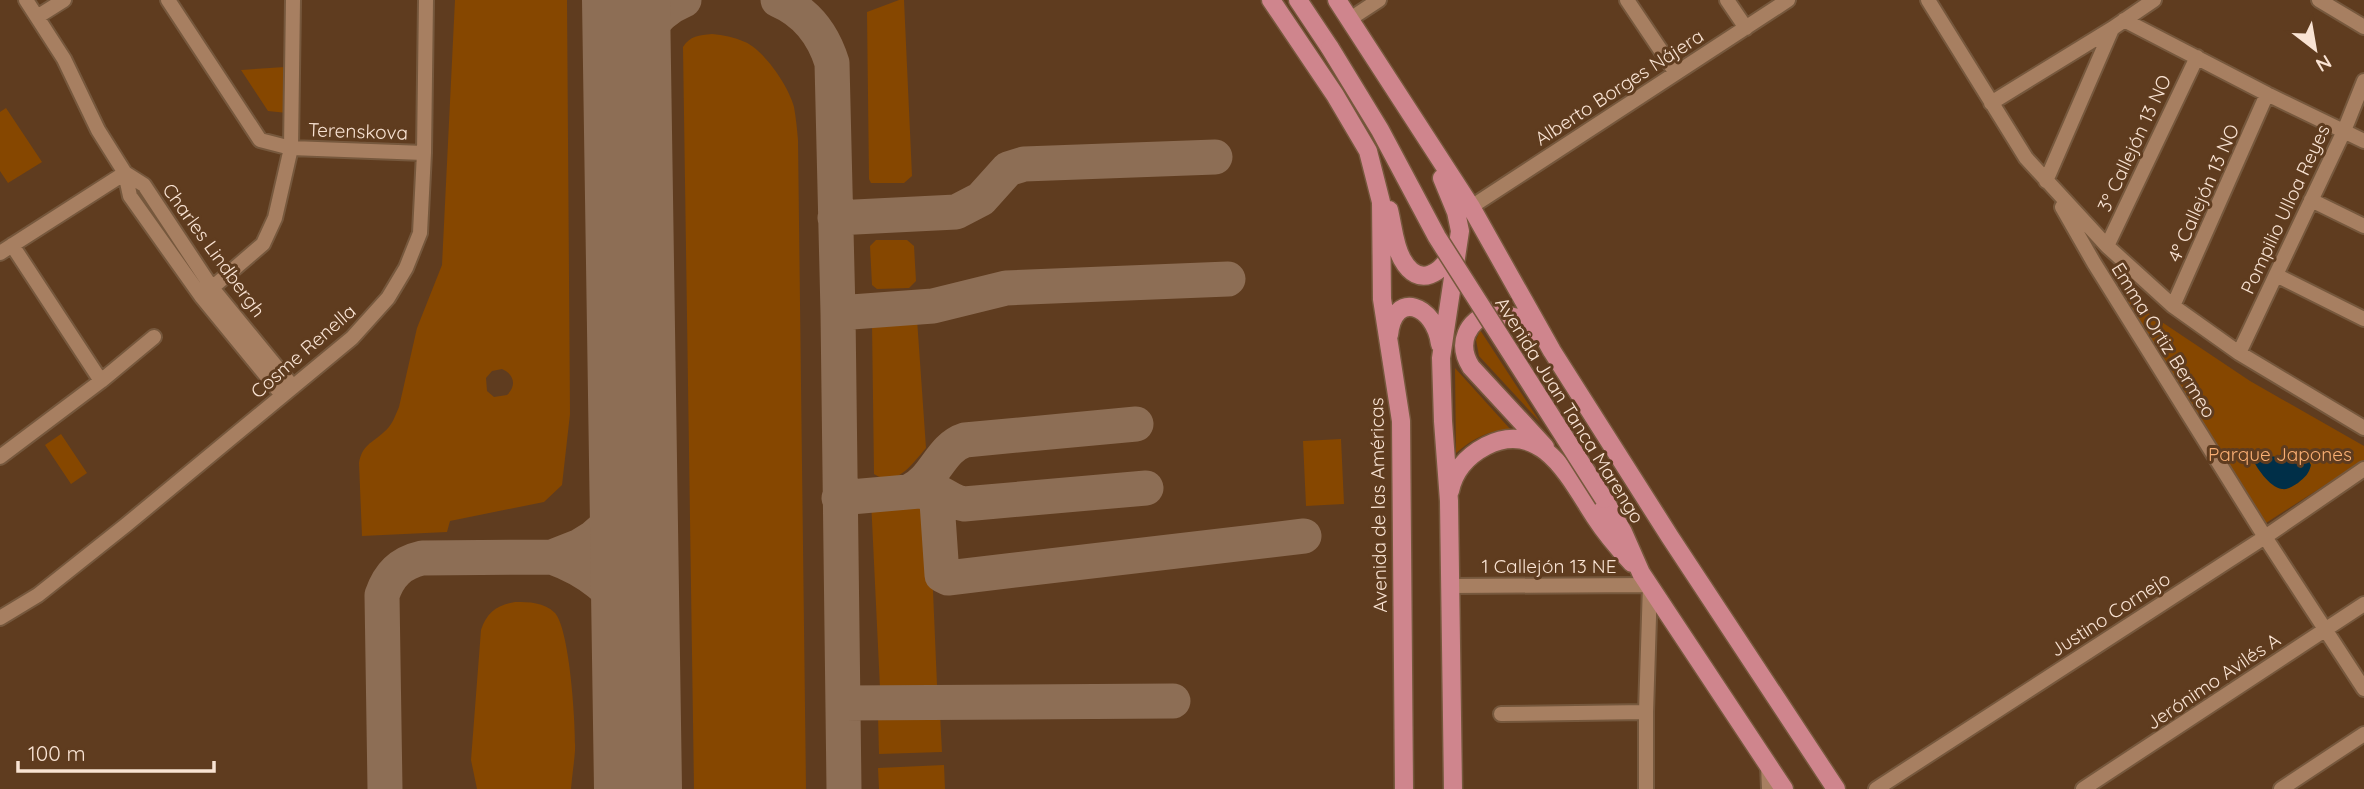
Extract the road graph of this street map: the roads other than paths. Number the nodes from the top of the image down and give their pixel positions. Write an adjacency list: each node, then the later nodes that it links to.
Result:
1 (26, 0): 16 (street, Charles Lindbergh)
2 (64, 0): 16 (street)
3 (168, 0): 28 (street, Terenskova)
4 (293, 0): 28 (street)
5 (426, 0): 30 (street, Cosme Renella)
6 (1271, 0): 29 (main road, Avenida de las Américas)
7 (1298, 0): 55 (main road, Avenida Juan Tanca Marengo, bridge)
8 (1337, 0): 17 (main road)
9 (1379, 0): 17 (street)
10 (1627, 0): 22 (street)
11 (1727, 0): 20 (street)
12 (1788, 0): 20 (street, Alberto Borges Nájera)
13 (1928, 0): 25 (street)
14 (2154, 0): 18 (street)
15 (2319, 0): 19 (street)
16 (37, 17): 31 (street, Charles Lindbergh)
17 (1350, 19): 34 (main road)
18 (2119, 24): 21 (street); 25 (street); 32 (street)
19 (2364, 27)
20 (1746, 28): 22 (street, Alberto Borges Nájera)
21 (2197, 57): 24 (street); 36 (street, 3º Callejón 13 NO)
22 (1676, 73): 34 (street, Alberto Borges Nájera)
23 (2364, 81): 26 (street, Pompilio Ulloa Reyes)
24 (2267, 94): 26 (street); 40 (street, 4º Callejón 13 NO)
25 (1991, 103): 32 (street)
26 (2344, 131): 27 (street); 33 (street, Pompilio Ulloa Reyes)
27 (2364, 141)
28 (291, 148): 30 (street, Terenskova); 39 (street)
29 (1368, 151): 34 (main road); 43 (main road, Avenida de las Américas)
30 (424, 153): 48 (street, Cosme Renella)
31 (125, 173): 37 (street); 39 (street, Charles Lindbergh)
32 (2047, 183): 36 (street); 54 (street, Emma Ortiz Bermeo)
33 (2311, 200): 35 (street); 38 (street, Pompilio Ulloa Reyes)
34 (1464, 210): 44 (main road, Avenida Juan Tanca Marengo); 46 (main road)
35 (2364, 226)
36 (2106, 246): 40 (street)
37 (6, 249): 47 (street)
38 (2276, 275): 41 (street); 45 (street, Pompilio Ulloa Reyes)
39 (207, 292): 48 (street, Charles Lindbergh)
40 (2173, 306): 45 (street)
41 (2364, 319)
42 (153, 337): 47 (street)
43 (1389, 337): 46 (main road); 65 (main road, Avenida de las Américas)
44 (1552, 351): 51 (main road); 70 (main road, Avenida Juan Tanca Marengo)
45 (2239, 353): 49 (street)
46 (1441, 358): 53 (main road)
47 (101, 381): 50 (street)
48 (288, 391): 58 (street, Cosme Renella)
49 (2364, 428)
50 (0, 457)
51 (1558, 462): 53 (main road); 55 (main road)
52 (2364, 469): 54 (street, Justino Cornejo)
53 (1449, 501): 56 (main road)
54 (2265, 537): 59 (street, Emma Ortiz Bermeo); 71 (street, Justino Cornejo)
55 (1646, 579): 56 (street, 1 Callejón 13 NE); 61 (street); 64 (main road, Avenida Juan Tanca Marengo)
56 (1449, 586): 66 (main road)
57 (2364, 604): 59 (street, Jerónimo Avilés A)
58 (0, 618)
59 (2325, 630): 60 (street, Emma Ortiz Bermeo); 72 (street, Jerónimo Avilés A)
60 (2364, 689)
61 (1646, 712): 62 (street); 67 (street)
62 (1501, 714)
63 (2364, 734): 73 (street)
64 (1768, 765): 68 (street); 69 (main road, Avenida Juan Tanca Marengo)
65 (1404, 789)
66 (1453, 789)
67 (1646, 789)
68 (1769, 789)
69 (1784, 789)
70 (1836, 789)
71 (1876, 789)
72 (2083, 789)
73 (2281, 789)

